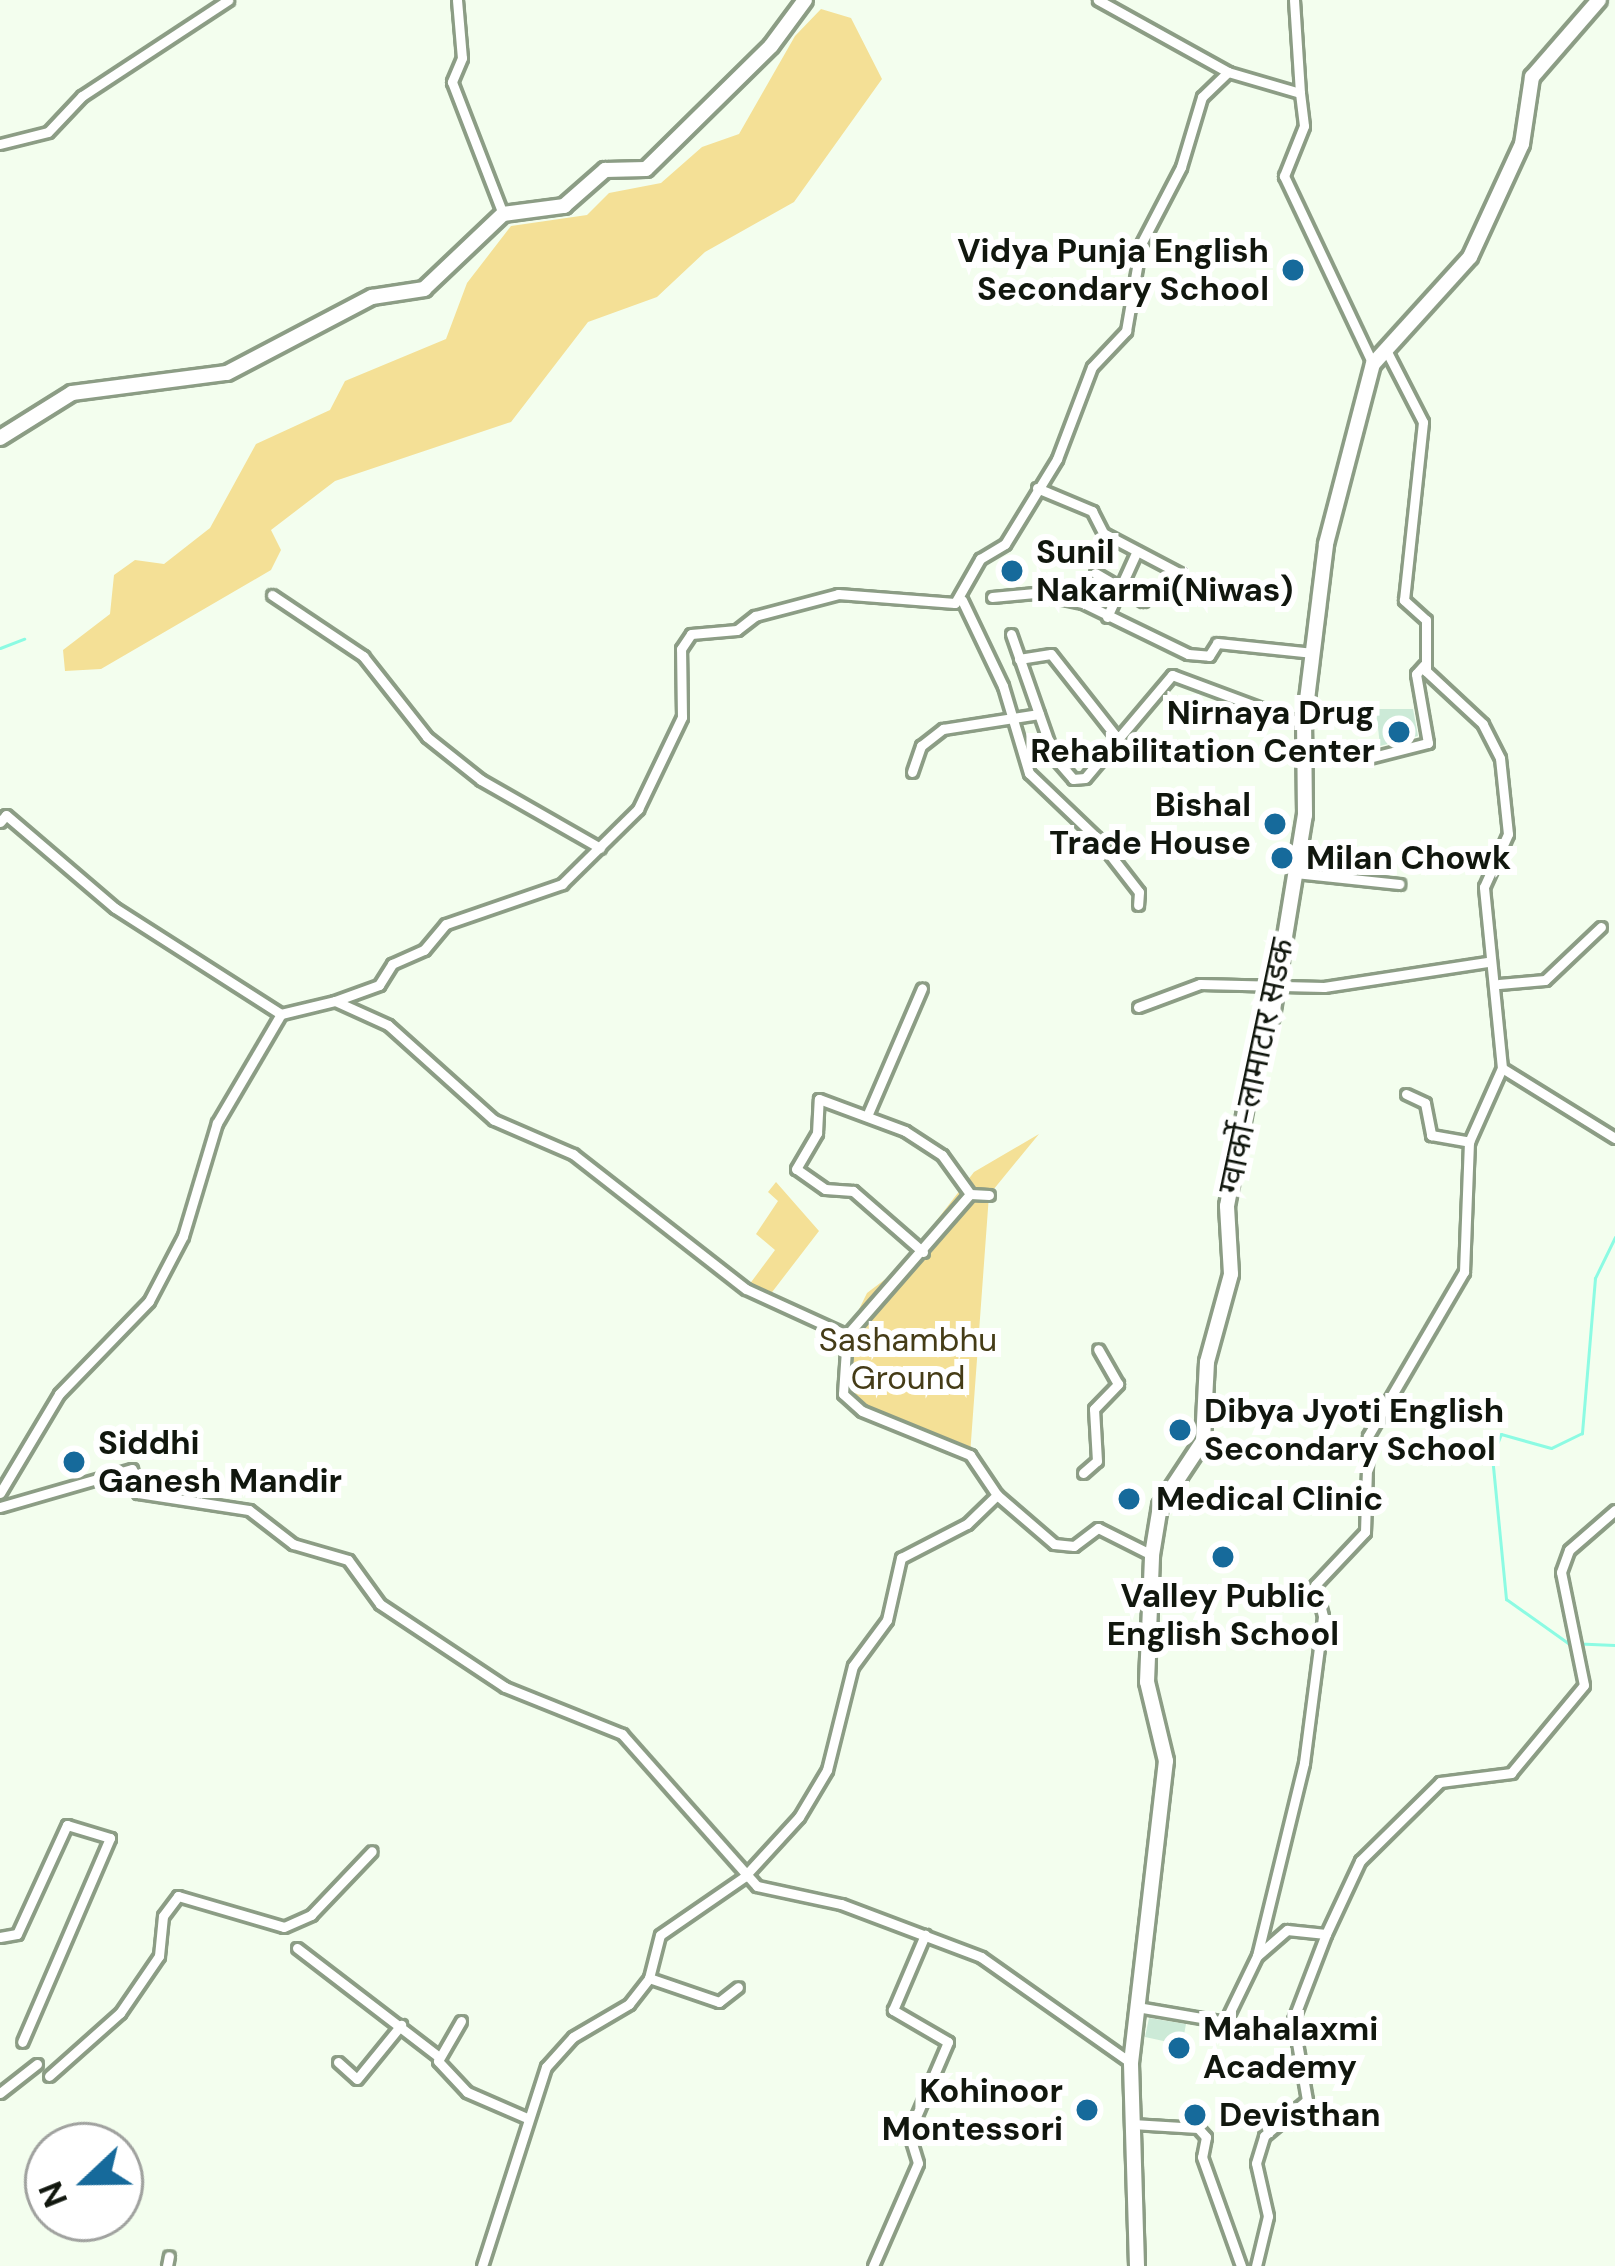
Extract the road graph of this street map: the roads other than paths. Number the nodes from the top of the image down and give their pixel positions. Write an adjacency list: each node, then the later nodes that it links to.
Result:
1 (228, 0): 9 (street)
2 (457, 0): 10 (street)
3 (805, 0): 10 (main road)
4 (1097, 0): 7 (street)
5 (1294, 0): 8 (street)
6 (1597, 0): 11 (main road, ग्वार्को-लामाटार सडक)
7 (1228, 72): 8 (street); 14 (street)
8 (1300, 93): 12 (street)
9 (0, 144)
10 (503, 214): 13 (main road)
11 (1385, 348): 12 (main road, ग्वार्को-लामाटार सडक); 27 (street)
12 (1373, 364): 25 (main road, ग्वार्को-लामाटार सडक)
13 (0, 438)
14 (1037, 488): 15 (street); 21 (street)
15 (1137, 550): 17 (street); 18 (street)
16 (1095, 573): 18 (street)
17 (1181, 574)
18 (1118, 588): 22 (street); 23 (street)
19 (272, 595): 35 (street)
20 (992, 597): 23 (street)
21 (962, 600): 29 (street); 35 (street)
22 (1143, 601)
23 (1107, 616): 25 (street)
24 (1011, 634): 26 (street)
25 (1317, 654): 30 (main road, ग्वार्को-लामाटार सडक)
26 (1019, 659): 28 (street); 31 (street)
27 (1424, 665): 32 (street); 40 (street)
28 (1039, 714): 29 (street); 31 (street)
29 (1013, 723): 33 (street); 38 (street)
30 (1304, 724): 31 (street); 32 (main road, ग्वार्को-लामाटार सडक)
31 (1118, 738)
32 (1306, 751): 36 (main road, ग्वार्को-लामाटार सडक)
33 (912, 772)
34 (0, 822): 46 (street)
35 (600, 848): 44 (street)
36 (1295, 873): 37 (street); 41 (main road, ग्वार्को-लामाटार सडक)
37 (1399, 884)
38 (1138, 905)
39 (1601, 927): 42 (street)
40 (1487, 962): 41 (street); 42 (street)
41 (1276, 983): 45 (street); 62 (main road, ग्वार्को-लामाटार सडक)
42 (1499, 984): 47 (street)
43 (922, 988): 49 (street)
44 (335, 1001): 46 (street); 55 (street)
45 (1138, 1007)
46 (281, 1014): 58 (street)
47 (1502, 1068): 50 (street); 51 (street)
48 (1406, 1094): 51 (street)
49 (867, 1116): 52 (street); 54 (street)
50 (1615, 1138)
51 (1468, 1142): 69 (street)
52 (970, 1194): 53 (street); 54 (street)
53 (989, 1195)
54 (923, 1252): 55 (street)
55 (847, 1335): 59 (street)
56 (1098, 1348): 57 (street)
57 (1083, 1473)
58 (0, 1493)
59 (997, 1495): 62 (street); 64 (street)
60 (0, 1507): 64 (street)
61 (1615, 1510): 65 (street)
62 (1152, 1555): 72 (main road, ग्वार्को-लामाटार सडक)
63 (372, 1851): 80 (street)
64 (744, 1876): 66 (street); 70 (street)
65 (1326, 1934): 69 (street); 88 (street)
66 (926, 1935): 78 (street); 85 (street)
67 (0, 1937): 75 (street)
68 (297, 1948): 74 (street)
69 (1257, 1956): 72 (street)
70 (649, 1978): 71 (street); 82 (street)
71 (738, 1987)
72 (1137, 2006): 78 (main road, ग्वार्को-लामाटार सडक)
73 (460, 2021): 76 (street)
74 (401, 2025): 76 (street); 77 (street)
75 (22, 2042)
76 (438, 2056): 82 (street)
77 (338, 2062)
78 (1131, 2062): 83 (main road, ग्वार्को-लामाटार सडक)
79 (37, 2064): 81 (street)
80 (49, 2076)
81 (0, 2093)
82 (526, 2118): 84 (street)
83 (1132, 2125): 86 (main road, ग्वार्को-लामाटार सडक); 87 (street)
84 (482, 2266)
85 (873, 2266)
86 (1137, 2266)
87 (1241, 2266)
88 (1256, 2266)

